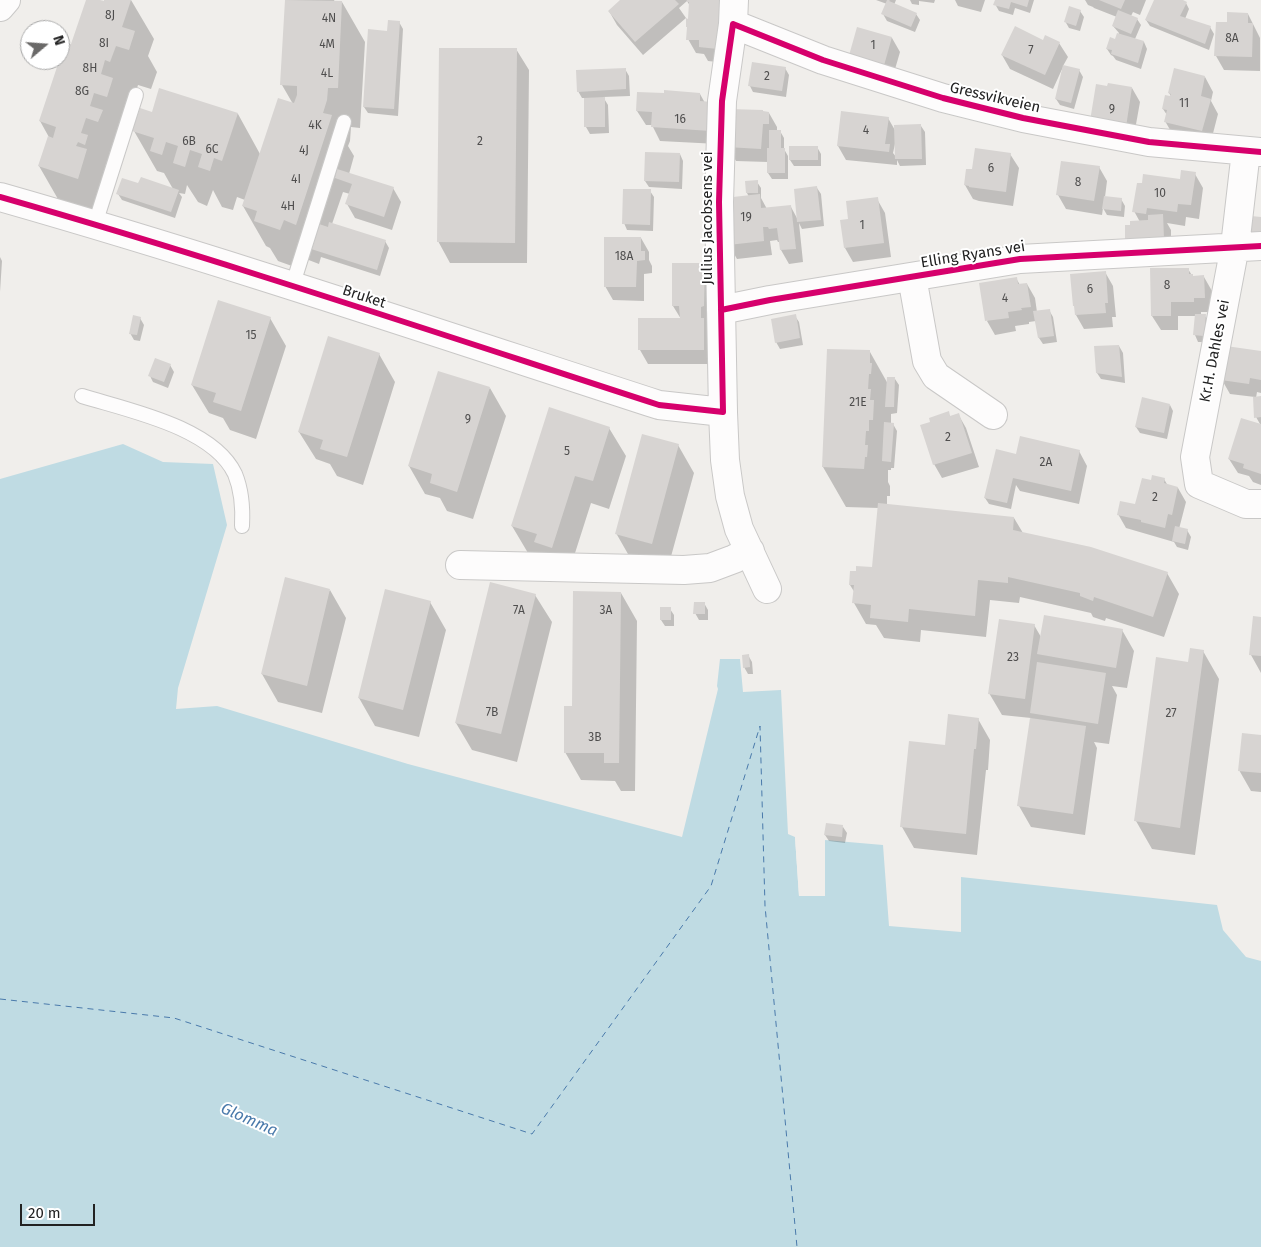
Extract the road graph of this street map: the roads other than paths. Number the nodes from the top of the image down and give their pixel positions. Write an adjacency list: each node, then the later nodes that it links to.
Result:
1 (6, 0): 2 (street)
2 (0, 7)
3 (734, 12): 6 (street, Gressvikveien); 12 (street, Julius Jacobsens vei)
4 (136, 95): 8 (lane)
5 (344, 122): 11 (lane)
6 (1253, 152): 9 (street, Kr.H. Dahles vei)
7 (0, 197): 8 (street, Bruket)
8 (95, 224): 11 (street, Bruket)
9 (1248, 246): 10 (street, Elling Ryans vei); 16 (street, Kr.H. Dahles vei)
10 (912, 277): 12 (street, Elling Ryans vei); 15 (street, Elling Ryans vei)
11 (292, 287): 14 (street, Bruket)
12 (721, 310): 14 (street, Julius Jacobsens vei)
13 (82, 396): 17 (lane)
14 (723, 412): 18 (street, Julius Jacobsens vei)
15 (993, 415)
16 (1261, 504)
17 (242, 526)
18 (750, 551): 19 (street); 20 (street, Julius Jacobsens vei)
19 (460, 565)
20 (767, 588)

